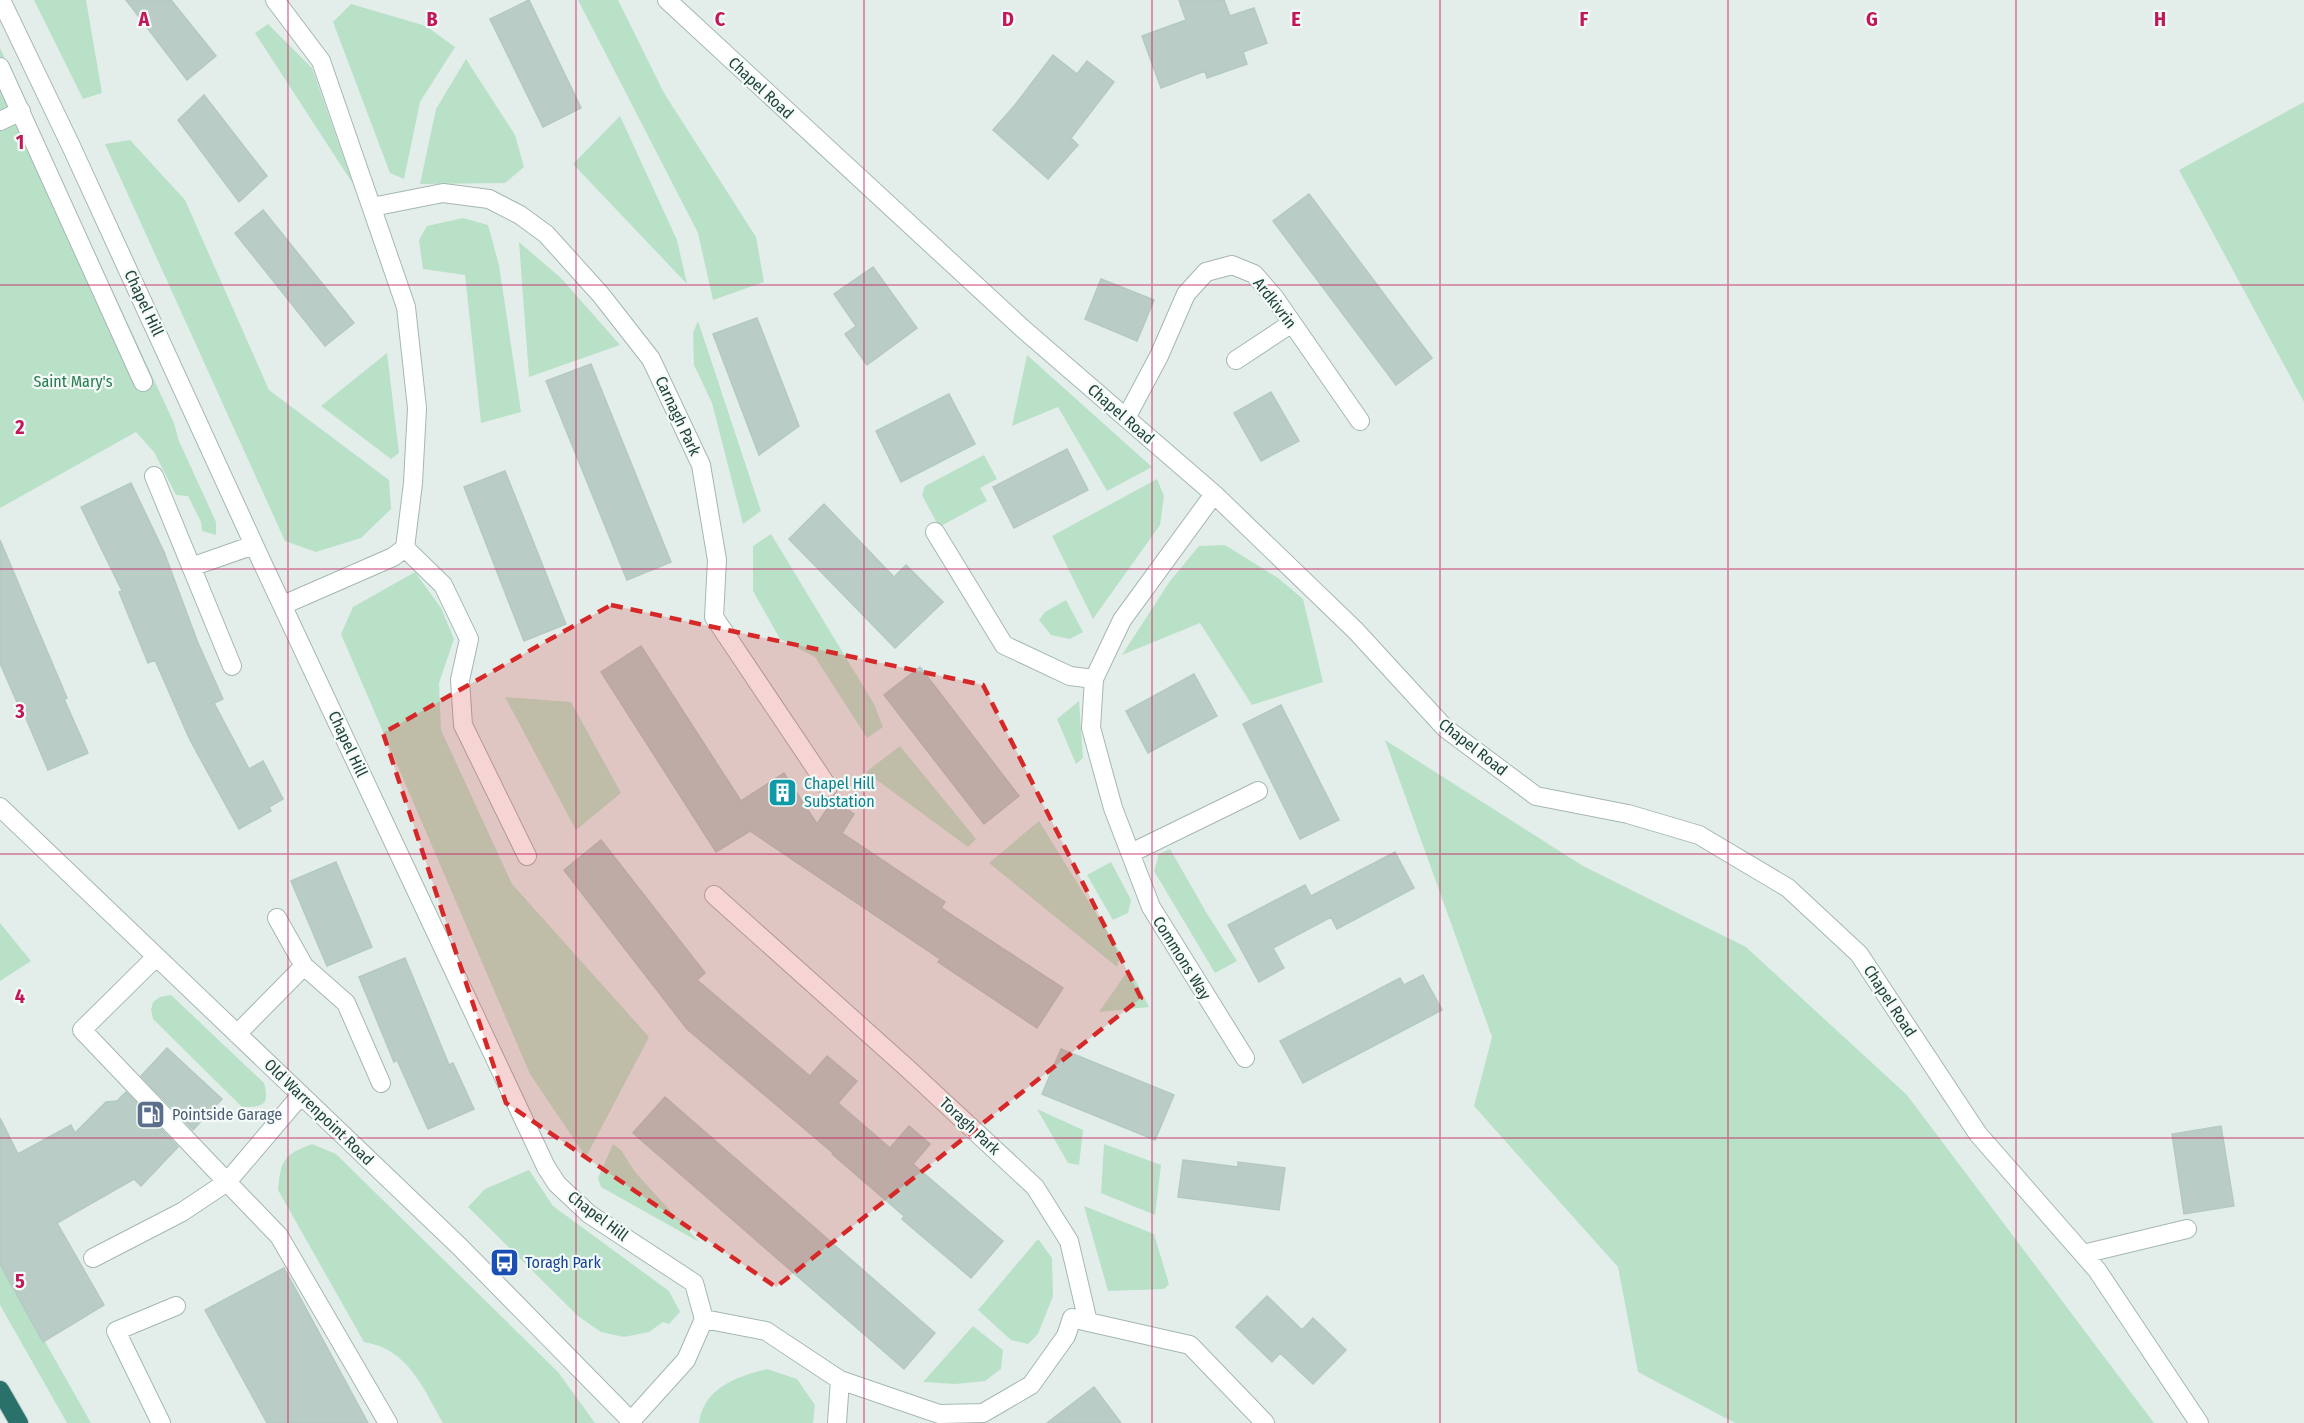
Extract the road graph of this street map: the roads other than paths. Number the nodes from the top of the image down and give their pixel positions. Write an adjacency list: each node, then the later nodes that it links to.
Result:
1 (1, 0): 16 (street, Chapel Hill)
2 (276, 0): 7 (street)
3 (668, 0): 11 (street, Chapel Road)
4 (0, 67): 5 (street)
5 (21, 111): 6 (street); 10 (street)
6 (0, 121)
7 (372, 207): 17 (street); 22 (street, Carnagh Park)
8 (1292, 323): 9 (street); 11 (street, Ardkivrin); 12 (street, Ardkivrin)
9 (1236, 360)
10 (143, 382)
11 (1126, 418): 14 (street, Chapel Road)
12 (1360, 421)
13 (154, 476): 18 (street)
14 (1214, 494): 21 (street, Commons Way); 37 (street, Chapel Road)
15 (934, 532): 21 (street)
16 (254, 545): 18 (street); 19 (street, Chapel Hill)
17 (405, 548): 19 (street); 26 (street)
18 (191, 567): 20 (street)
19 (283, 605): 40 (street, Chapel Hill)
20 (232, 666)
21 (1094, 679): 25 (street, Commons Way)
22 (828, 787)
23 (1258, 791): 25 (street)
24 (0, 807): 29 (street, Old Warrenpoint Road)
25 (1131, 853): 32 (street, Commons Way)
26 (527, 856)
27 (714, 895): 41 (street, Toragh Park)
28 (277, 918): 30 (street)
29 (156, 957): 31 (street, Old Warrenpoint Road); 35 (street)
30 (304, 966): 31 (street); 33 (street)
31 (237, 1034): 34 (street, Old Warrenpoint Road)
32 (1245, 1058)
33 (381, 1083)
34 (301, 1095): 35 (street); 44 (street, Old Warrenpoint Road)
35 (227, 1182): 38 (street); 47 (street)
36 (2187, 1229): 37 (street)
37 (2083, 1254): 50 (street, Chapel Road)
38 (93, 1258)
39 (176, 1306): 46 (street)
40 (704, 1318): 42 (street); 44 (street)
41 (1088, 1322): 42 (street); 49 (street)
42 (840, 1380): 48 (street)
43 (0, 1390): 45 (highway)
44 (632, 1422)
45 (19, 1423)
46 (161, 1423)
47 (388, 1423)
48 (837, 1423)
49 (1265, 1423)
50 (2199, 1423)

